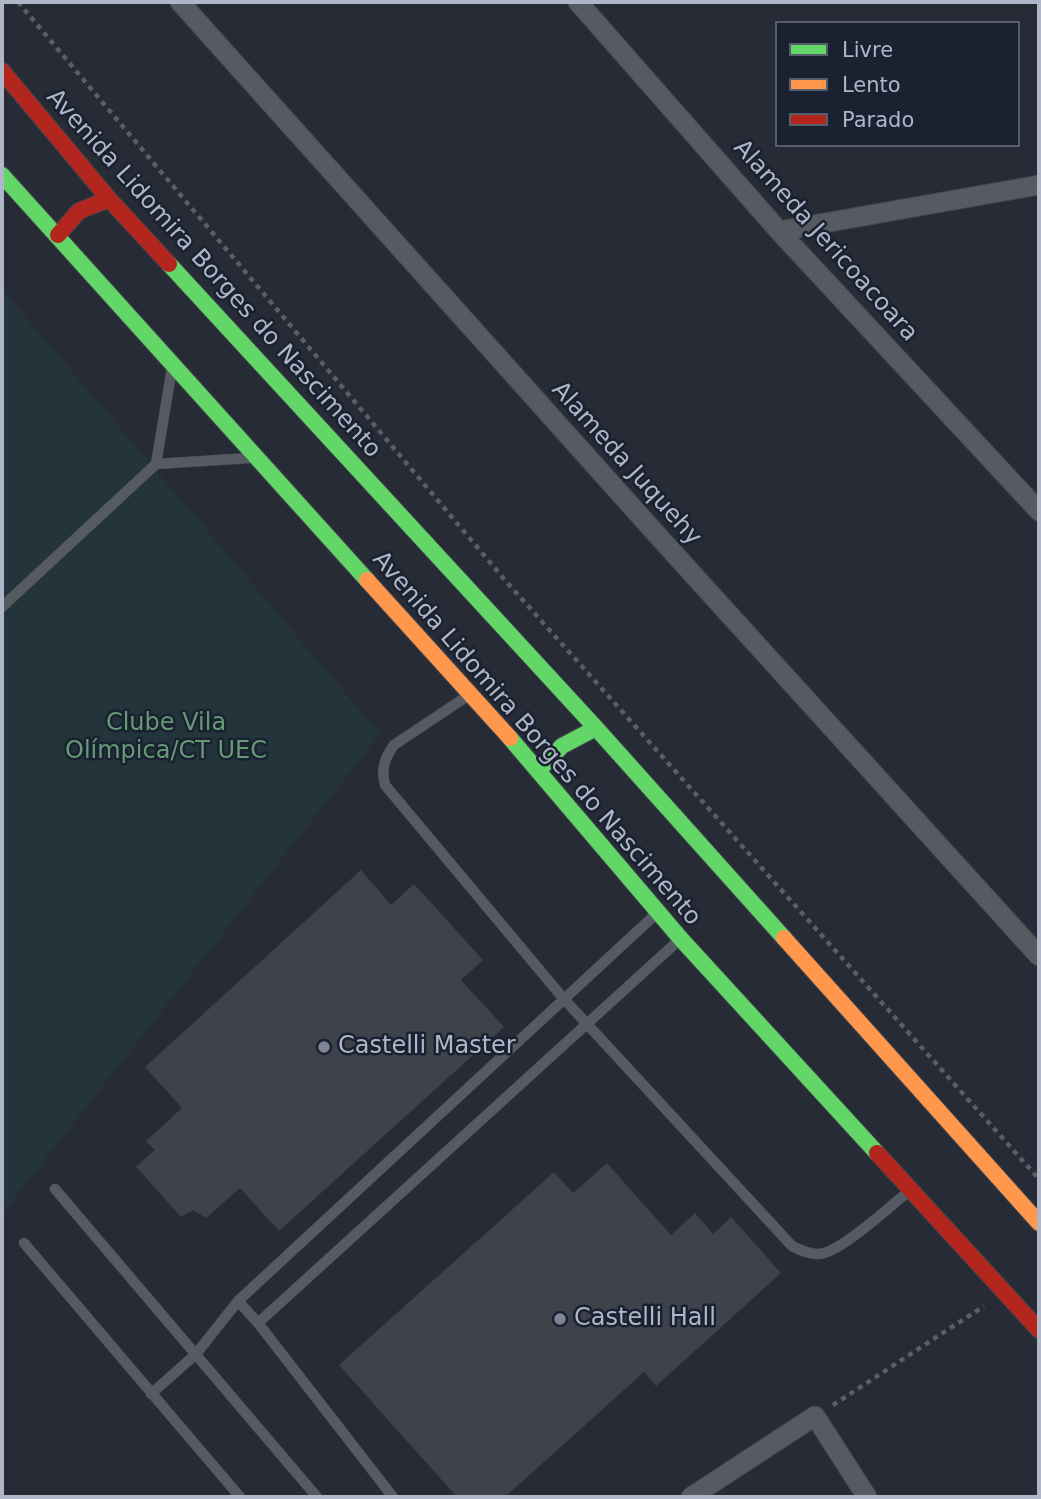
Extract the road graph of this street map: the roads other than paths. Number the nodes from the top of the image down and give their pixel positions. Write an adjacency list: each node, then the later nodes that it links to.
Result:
1 (180, 2): 20 (street, Alameda Juquehy)
2 (578, 2): 7 (street, Alameda Jericoacoara)
3 (2, 71): 6 (street, Avenida Lidomira Borges do Nascimento)
4 (2, 175): 8 (street, Avenida Lidomira Borges do Nascimento)
5 (1039, 185): 7 (street)
6 (109, 199): 8 (street); 16 (street, Avenida Lidomira Borges do Nascimento)
7 (779, 231): 12 (street, Alameda Jericoacoara)
8 (58, 235): 9 (street, Avenida Lidomira Borges do Nascimento)
9 (173, 363): 10 (street, Avenida Lidomira Borges do Nascimento); 11 (lane)
10 (257, 458): 11 (lane); 15 (street, Avenida Lidomira Borges do Nascimento)
11 (156, 464): 14 (lane)
12 (1031, 491): 13 (street, Alameda Jericoacoara)
13 (1039, 511)
14 (2, 607)
15 (470, 695): 17 (street, Avenida Lidomira Borges do Nascimento); 21 (lane)
16 (596, 728): 17 (street); 25 (street, Avenida Lidomira Borges do Nascimento)
17 (539, 770): 18 (street, Avenida Lidomira Borges do Nascimento)
18 (657, 912): 19 (street, Avenida Lidomira Borges do Nascimento); 21 (lane)
19 (681, 939): 22 (lane); 24 (street, Avenida Lidomira Borges do Nascimento)
20 (1037, 950)
21 (563, 998): 22 (lane); 27 (lane)
22 (586, 1024): 24 (lane); 28 (lane)
23 (55, 1189): 30 (lane)
24 (910, 1191): 29 (street, Avenida Lidomira Borges do Nascimento)
25 (1039, 1223)
26 (24, 1242): 31 (lane)
27 (238, 1301): 28 (lane); 30 (lane)
28 (258, 1323): 34 (lane)
29 (1039, 1330)
30 (196, 1353): 31 (lane); 33 (lane)
31 (150, 1394): 32 (lane)
32 (240, 1497)
33 (317, 1497)
34 (393, 1497)
35 (691, 1497): 36 (street)
36 (867, 1497)

